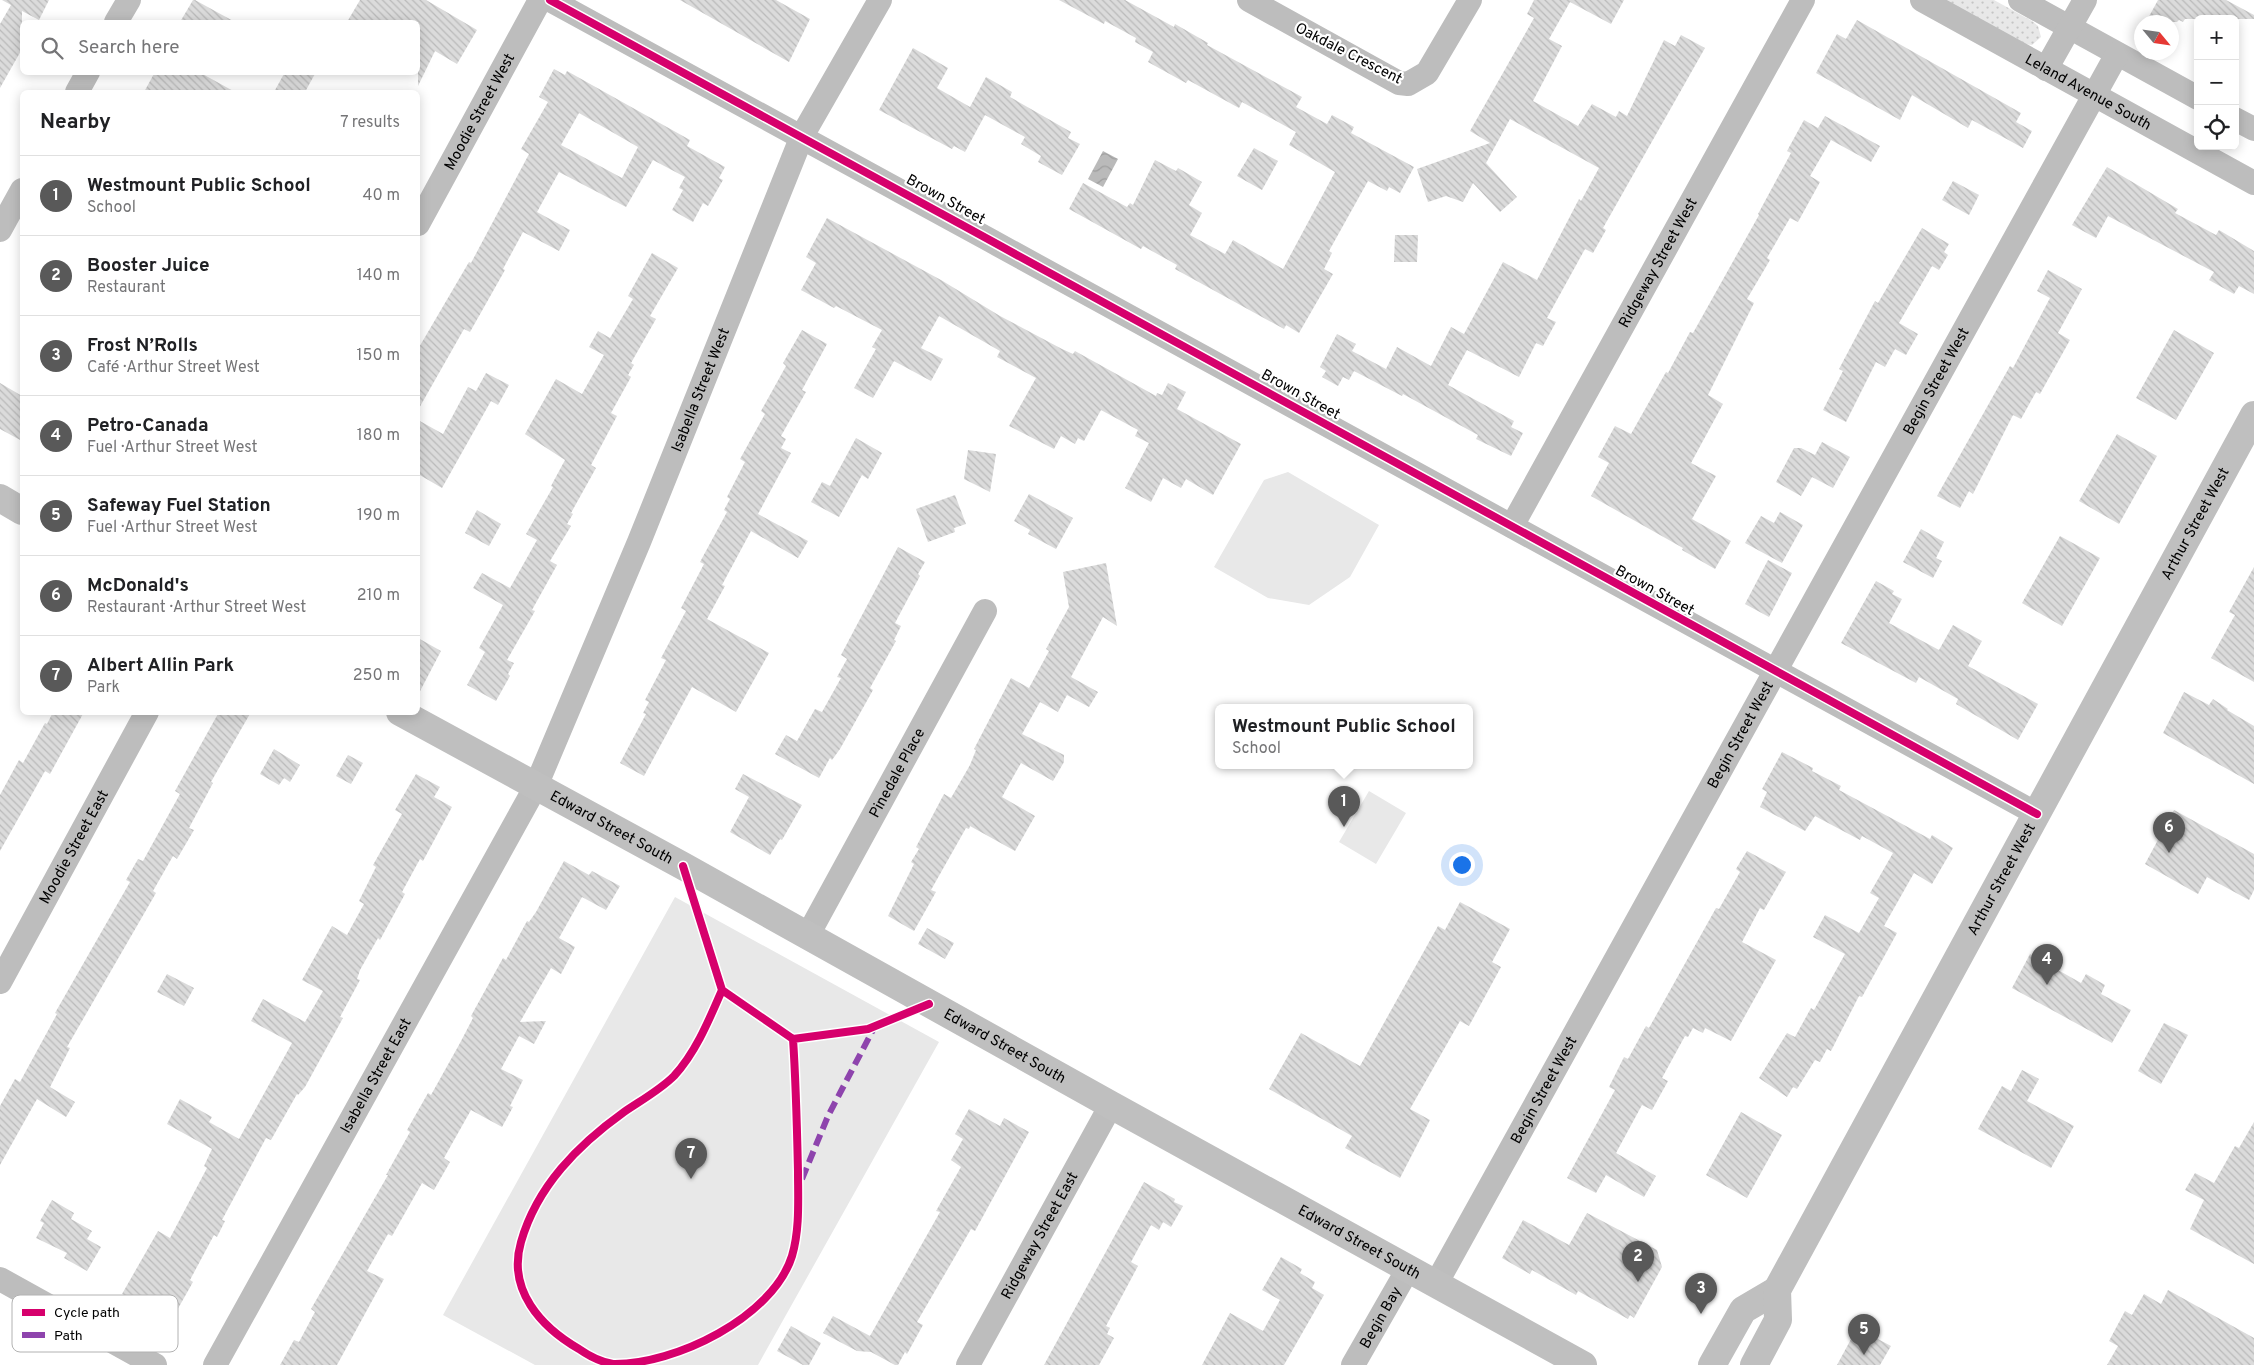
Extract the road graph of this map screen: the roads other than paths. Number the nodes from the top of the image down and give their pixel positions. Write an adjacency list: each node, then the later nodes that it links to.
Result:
1 (129, 0): 11 (street)
2 (540, 0): 24 (street, Moodie Street West)
3 (550, 0): 21 (street, Brown Street)
4 (880, 0): 21 (street, Isabella Street West)
5 (1249, 0): 6 (street, Oakdale Crescent)
6 (1470, 0)
7 (1803, 0): 29 (street, Ridgeway Street West)
8 (1922, 0): 14 (street, Leland Avenue South)
9 (2020, 0): 12 (street)
10 (2084, 0): 12 (street)
11 (117, 20)
12 (2069, 28): 13 (street); 14 (street)
13 (2117, 54): 17 (street, Begin Street West); 18 (street)
14 (2046, 69): 17 (street, Leland Avenue South)
15 (86, 75): 16 (street)
16 (78, 90)
17 (2094, 95): 22 (street, Leland Avenue South); 31 (street, Begin Street West)
18 (2194, 96)
19 (2239, 121): 20 (street)
20 (2254, 129)
21 (802, 136): 29 (street, Brown Street); 34 (street, Isabella Street West)
22 (2254, 183)
23 (20, 194): 25 (street)
24 (420, 220)
25 (0, 230)
26 (2254, 416): 35 (main road, Arthur Street West)
27 (0, 498): 28 (main road)
28 (20, 510)
29 (1512, 526): 31 (street, Brown Street)
30 (985, 611): 36 (street, Pinedale Place)
31 (1775, 672): 35 (street, Brown Street); 41 (street, Begin Street West)
32 (145, 715): 37 (street, Moodie Street East)
33 (406, 715): 34 (main road, Edward Street South)
34 (536, 786): 36 (main road, Edward Street South); 46 (street, Isabella Street East)
35 (2037, 814): 42 (main road, Arthur Street West)
36 (808, 935): 38 (main road, Edward Street South)
37 (0, 982)
38 (1111, 1106): 39 (main road, Edward Street South); 47 (street, Ridgeway Street East)
39 (1408, 1269): 41 (main road, Edward Street South); 48 (street, Begin Bay)
40 (0, 1279): 43 (street)
41 (1436, 1284): 49 (main road, Edward Street South)
42 (1777, 1290): 50 (main road); 51 (main road)
43 (29, 1295)
44 (132, 1352): 45 (street)
45 (155, 1365)
46 (215, 1365)
47 (968, 1365)
48 (1353, 1365)
49 (1583, 1365)
50 (1712, 1365)
51 (1754, 1365)

